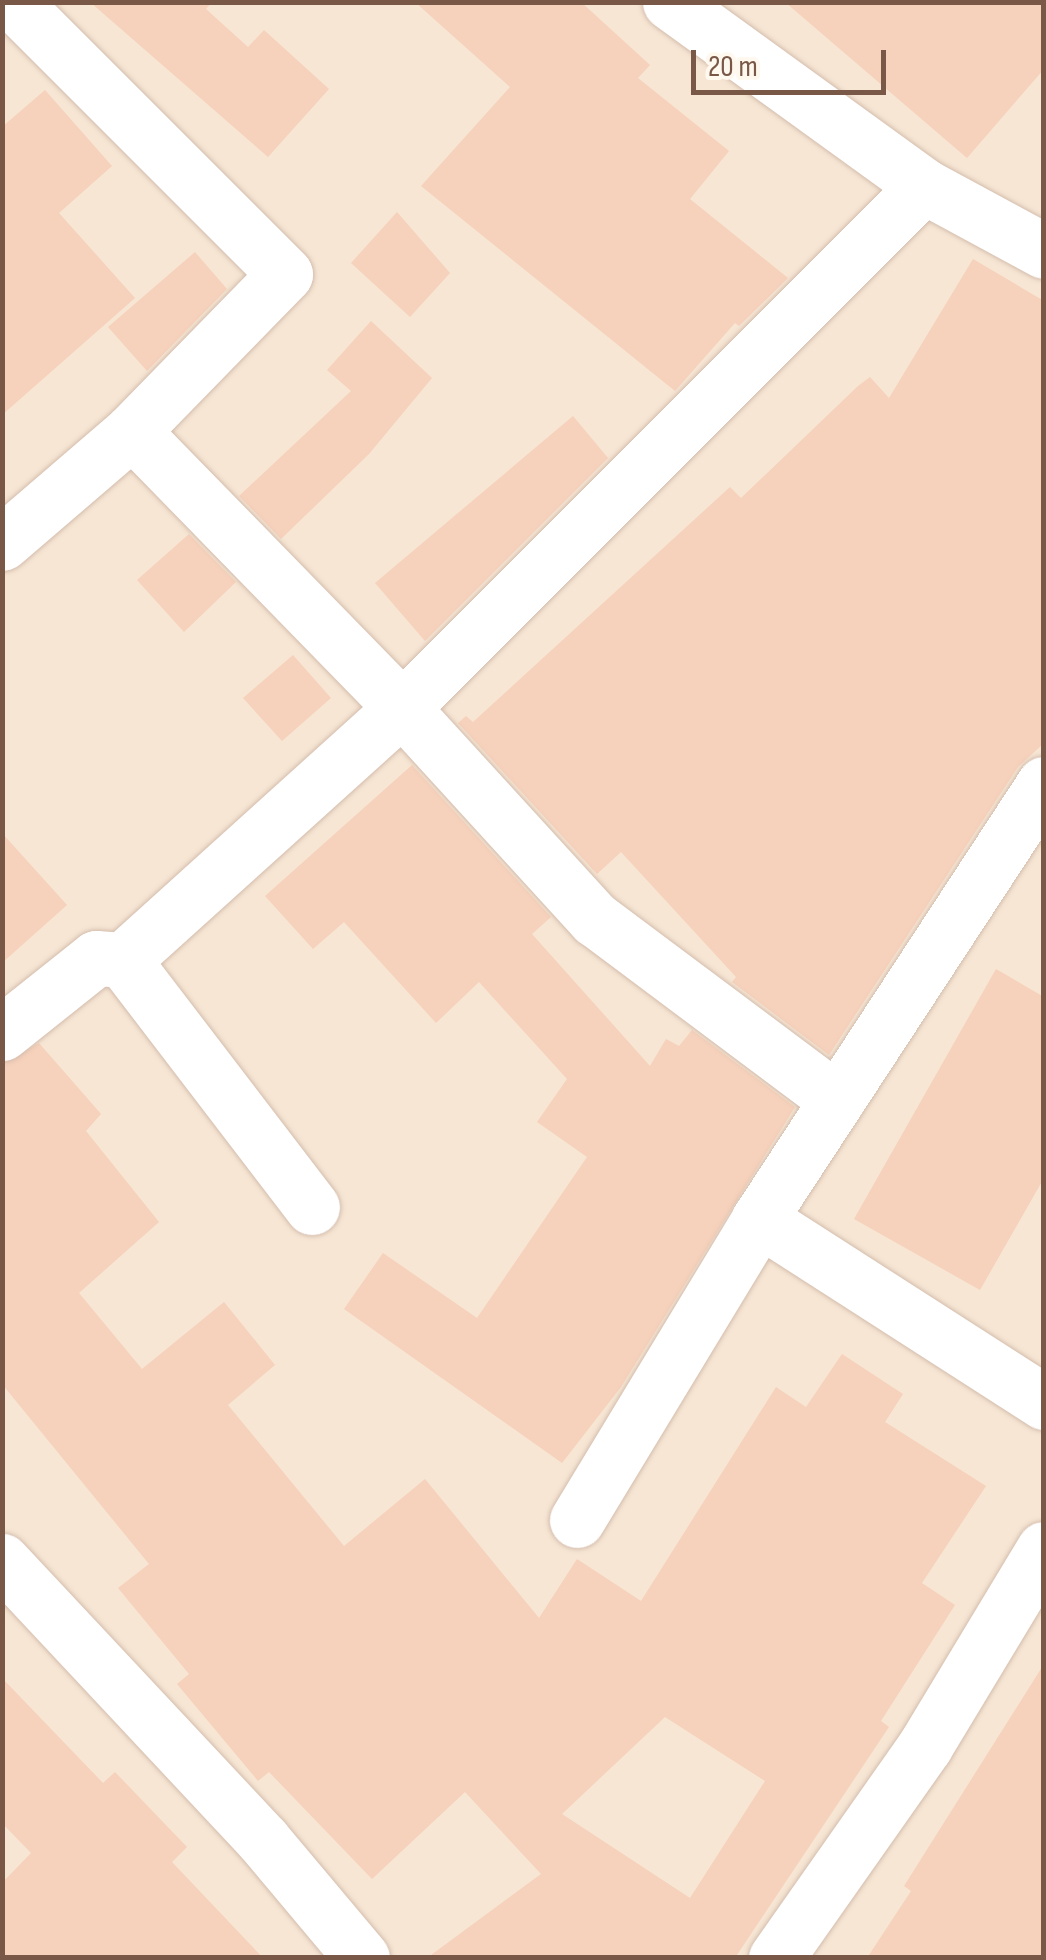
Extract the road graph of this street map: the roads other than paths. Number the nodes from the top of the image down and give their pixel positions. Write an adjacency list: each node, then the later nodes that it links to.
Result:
1 (13, 2): 5 (street)
2 (670, 2): 3 (street)
3 (924, 186): 4 (street); 7 (street)
4 (1044, 251)
5 (132, 431): 6 (street); 7 (street)
6 (2, 542)
7 (402, 708): 9 (street); 11 (street)
8 (1044, 784): 11 (street)
9 (123, 960): 10 (street); 12 (street)
10 (2, 1033)
11 (837, 1100): 13 (street)
12 (312, 1207)
13 (759, 1220): 14 (street); 15 (street)
14 (1044, 1402)
15 (578, 1520)
16 (1044, 1549): 19 (street)
17 (2, 1561): 18 (street)
18 (362, 1958)
19 (776, 1958)

